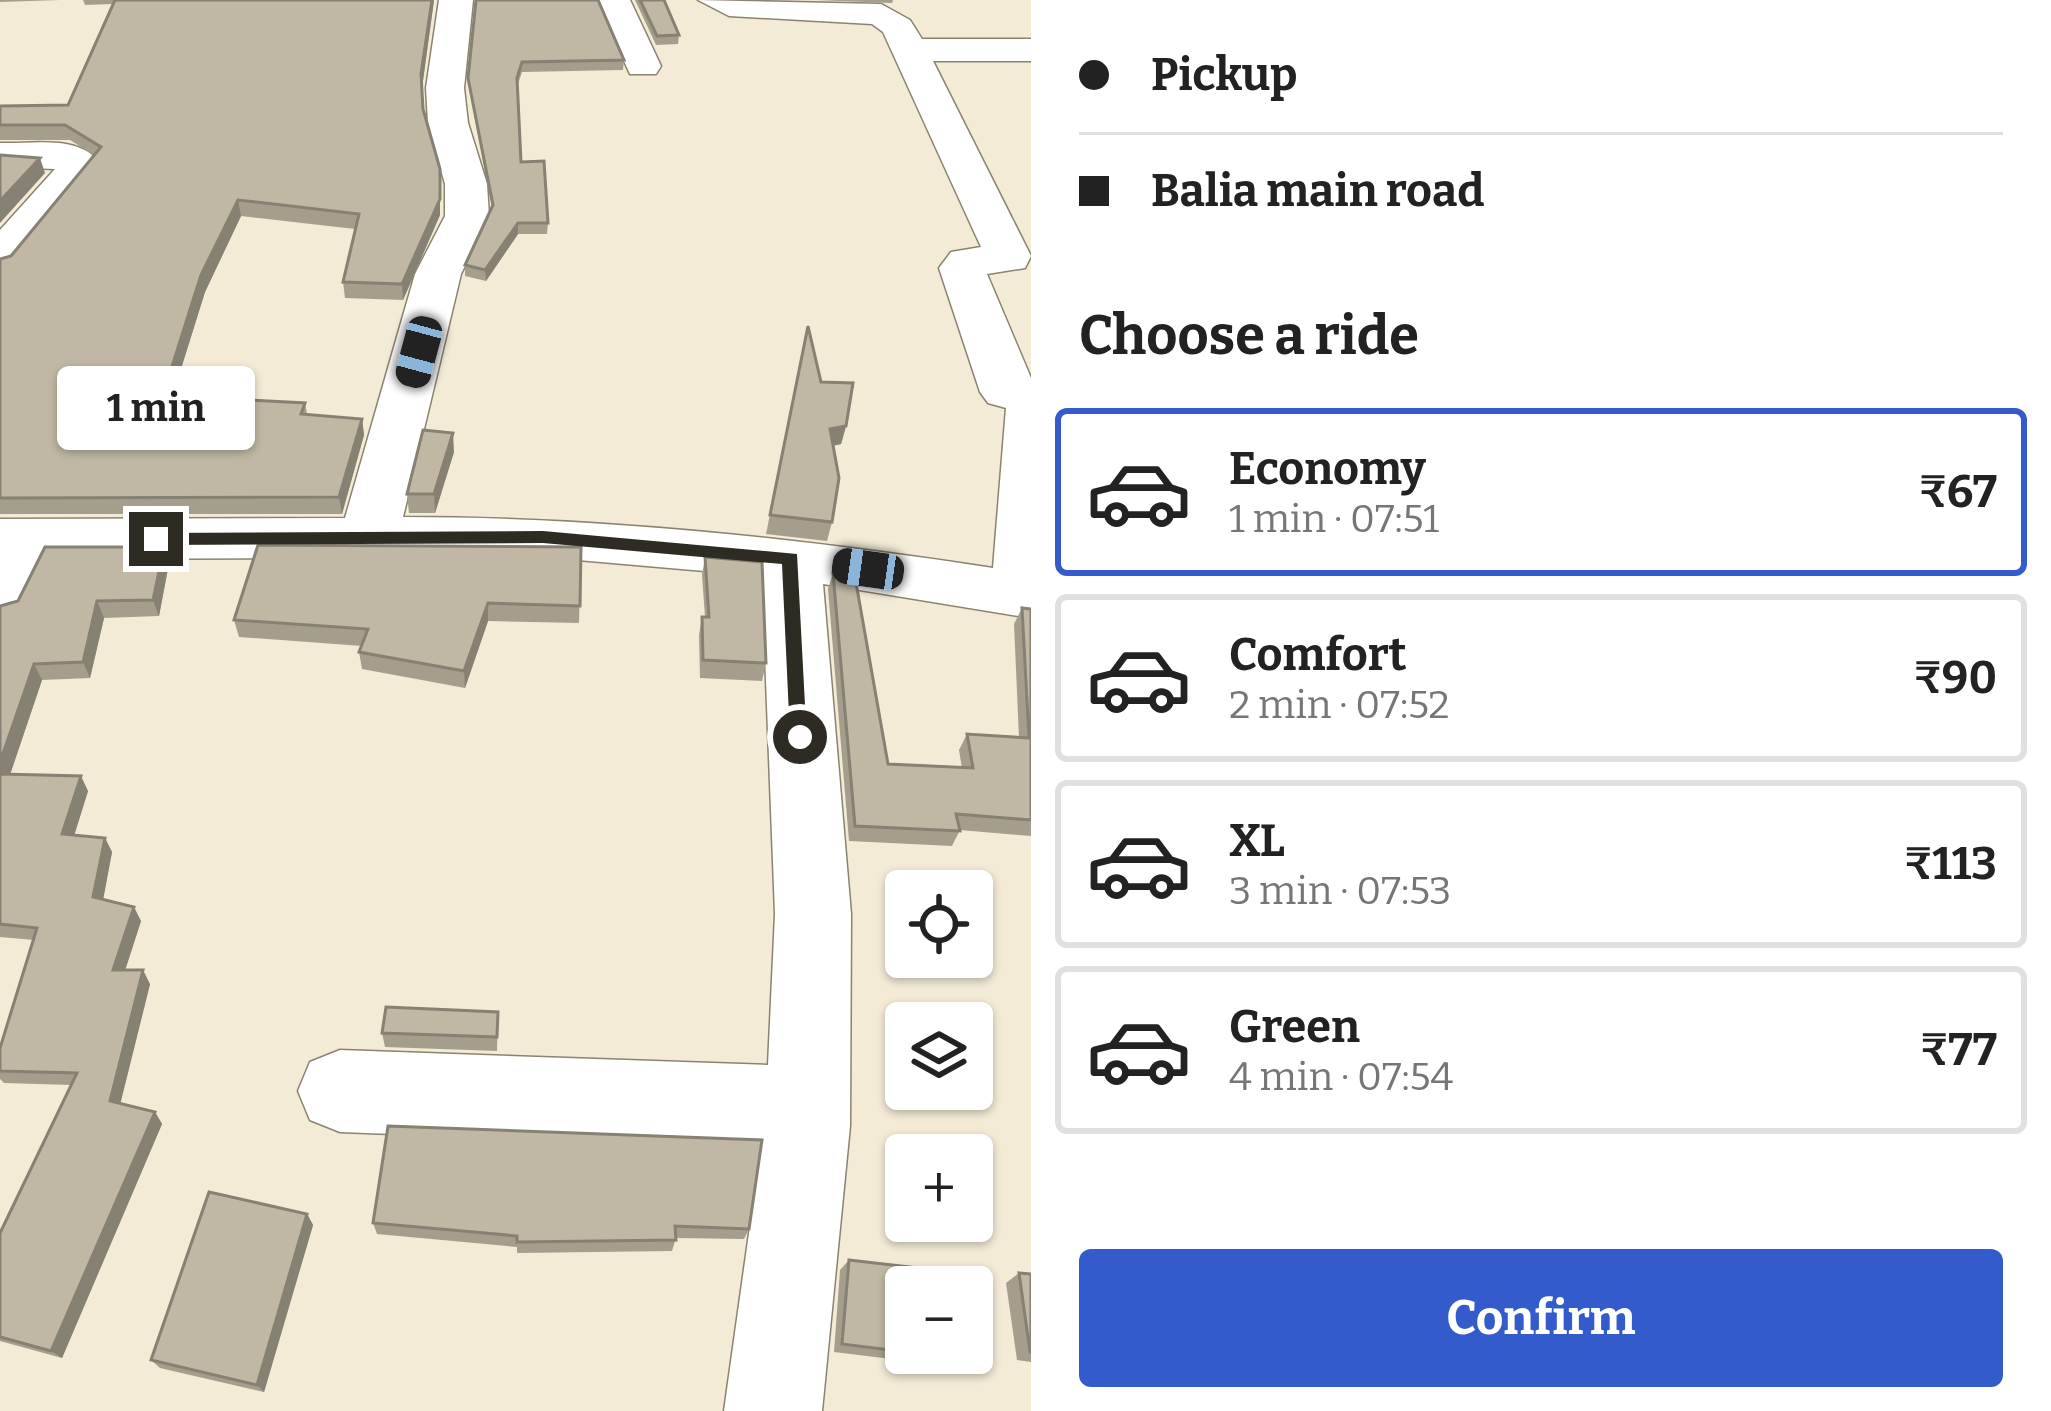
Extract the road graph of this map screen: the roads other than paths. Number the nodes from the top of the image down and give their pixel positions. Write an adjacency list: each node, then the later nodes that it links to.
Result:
1 (456, 0): 14 (street)
2 (476, 0): 3 (street)
3 (494, 0)
4 (614, 0): 8 (street)
5 (716, 0): 6 (street)
6 (909, 50): 7 (street); 12 (street)
7 (1018, 50): 9 (street)
8 (644, 66)
9 (1031, 93)
10 (0, 155): 11 (street)
11 (0, 258)
12 (1031, 394)
13 (1031, 409): 17 (street)
14 (369, 536): 15 (street); 16 (street)
15 (14, 540): 18 (street)
16 (791, 558): 17 (street); 20 (street)
17 (1026, 595)
18 (0, 599)
19 (340, 1091): 20 (street)
20 (808, 1108): 21 (street)
21 (773, 1411)

